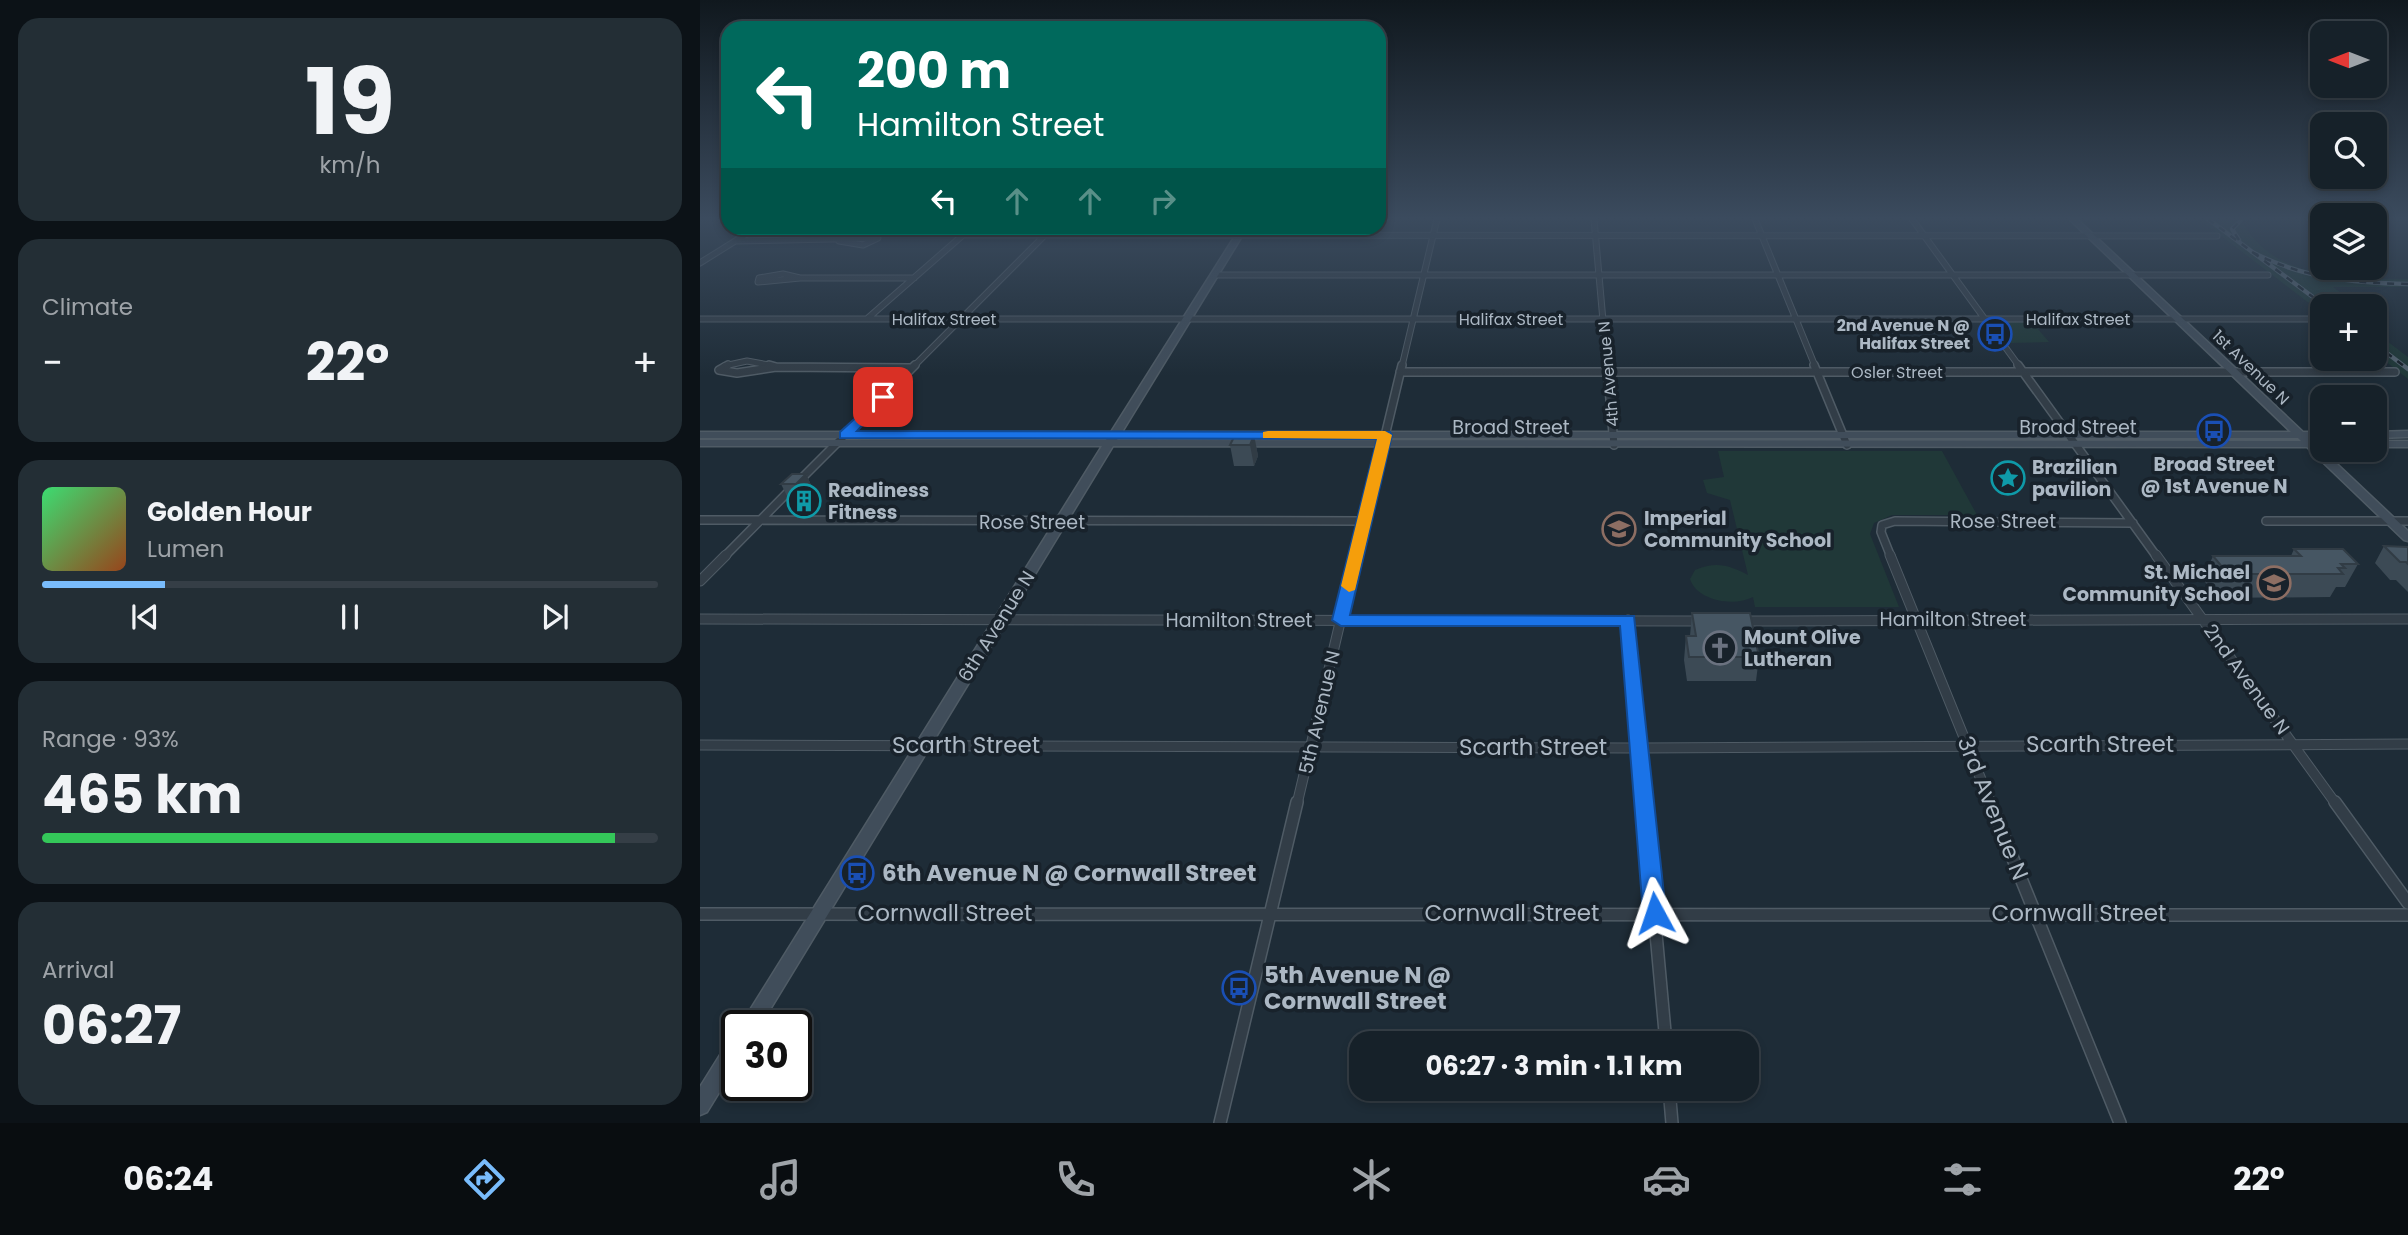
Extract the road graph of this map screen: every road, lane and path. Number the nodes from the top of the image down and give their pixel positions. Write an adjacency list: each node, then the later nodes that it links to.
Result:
1 (921, 271): 16 (street)
2 (1008, 271): 18 (street)
3 (1216, 271): 10 (main road, 6th Avenue N)
4 (1424, 271): 11 (street, 5th Avenue N)
5 (1777, 271): 12 (street)
6 (1950, 271): 9 (street, 2nd Avenue N)
7 (2128, 271): 13 (main road, 1st Avenue N)
8 (1599, 274): 11 (street); 12 (street); 21 (street, 4th Avenue N)
9 (1952, 274): 12 (street); 13 (street); 22 (street, 2nd Avenue N)
10 (1214, 275): 11 (street); 20 (main road, 6th Avenue N)
11 (1423, 275): 25 (street, 5th Avenue N)
12 (1778, 275): 26 (street)
13 (2132, 275): 14 (street); 23 (main road, 1st Avenue N)
14 (2268, 275)
15 (800, 278): 15 (street); 16 (street)
16 (914, 278): 17 (street)
17 (868, 318): 18 (street, Halifax Street); 19 (street, Halifax Street)
18 (961, 318): 20 (street, Halifax Street); 28 (street)
19 (700, 319)
20 (1186, 319): 25 (street, Halifax Street); 41 (main road, 6th Avenue N)
21 (1603, 319): 25 (street, Halifax Street); 26 (street, Halifax Street); 30 (street, 4th Avenue N)
22 (1984, 319): 23 (street, Halifax Street); 26 (street, Halifax Street); 32 (street, 2nd Avenue N)
23 (2178, 319): 24 (street, Halifax Street); 33 (main road, 1st Avenue N)
24 (2310, 319)
25 (1413, 320): 29 (street, 5th Avenue N)
26 (1796, 320): 31 (street)
27 (776, 367): 27 (street); 28 (street)
28 (911, 368): 36 (street)
29 (1400, 372): 30 (street, Osler Street); 42 (street, 5th Avenue N)
30 (1608, 372): 31 (street, Osler Street); 43 (street, 4th Avenue N)
31 (1818, 372): 32 (street, Osler Street); 44 (street)
32 (2022, 372): 33 (street, Osler Street); 45 (street, 2nd Avenue N)
33 (2234, 372): 34 (street, Osler Street); 37 (main road, 1st Avenue N)
34 (2395, 372)
35 (700, 435): 36 (main road, Broad Street)
36 (845, 435): 41 (main road, Broad Street); 48 (street)
37 (2301, 435): 38 (main road, Broad Street); 45 (main road, Broad Street); 46 (main road, 1st Avenue N)
38 (2310, 435)
39 (2387, 435): 40 (main road)
40 (2408, 435)
41 (1112, 439): 42 (main road, Broad Street); 48 (main road, Broad Street); 59 (main road, 6th Avenue N)
42 (1384, 440): 43 (main road, Broad Street); 55 (street, 5th Avenue N)
43 (1614, 440): 44 (main road, Broad Street)
44 (1846, 440): 45 (main road, Broad Street)
45 (2073, 440): 49 (main road, Broad Street); 60 (street, 2nd Avenue N)
46 (2310, 440)
47 (700, 443): 48 (main road, Broad Street)
48 (836, 444): 54 (street)
49 (2310, 444)
50 (2387, 444): 51 (main road)
51 (2408, 444)
52 (2334, 462): 57 (main road, 1st Avenue N)
53 (700, 520): 54 (street, Rose Street)
54 (760, 520): 59 (street, Rose Street); 63 (street)
55 (1365, 521): 59 (street, Rose Street); 68 (street, 5th Avenue N)
56 (2266, 521): 57 (street)
57 (2391, 521): 58 (street); 62 (main road, 1st Avenue N)
58 (2408, 521)
59 (1061, 522): 65 (main road, 6th Avenue N)
60 (2133, 523): 61 (street, Rose Street); 70 (street, 2nd Avenue N)
61 (1881, 532): 66 (street, 3rd Avenue N)
62 (2408, 537)
63 (700, 581)
64 (700, 619): 65 (street, Hamilton Street)
65 (1001, 619): 68 (street, Hamilton Street); 77 (main road, 6th Avenue N)
66 (1916, 619): 70 (street, Hamilton Street); 72 (street, Hamilton Street); 73 (street, 3rd Avenue N)
67 (2408, 619): 70 (street, Hamilton Street)
68 (1341, 620): 69 (street, Hamilton Street); 78 (street, 5th Avenue N)
69 (1628, 620): 71 (street, Hamilton Street); 79 (street)
70 (2203, 620): 74 (street, 2nd Avenue N)
71 (1711, 621)
72 (1736, 621)
73 (1967, 744): 74 (street, Scarth Street); 79 (street, Scarth Street); 83 (street, 3rd Avenue N)
74 (2294, 744): 75 (street, Scarth Street); 80 (street, 2nd Avenue N)
75 (2408, 744)
76 (700, 745): 77 (street, Scarth Street)
77 (923, 745): 78 (street, Scarth Street); 85 (main road, 6th Avenue N)
78 (1310, 746): 79 (street, Scarth Street); 81 (street, 5th Avenue N)
79 (1641, 748): 82 (street)
80 (2408, 903)
81 (1270, 913): 82 (street, Cornwall Street); 85 (street, Cornwall Street); 92 (street, 5th Avenue N)
82 (1655, 913): 83 (street, Cornwall Street); 88 (street)
83 (2035, 913): 86 (street, Cornwall Street); 94 (street, 3rd Avenue N)
84 (700, 914): 85 (street, Cornwall Street)
85 (818, 914): 87 (main road, 6th Avenue N)
86 (2408, 915)
87 (759, 1010)
88 (1665, 1031)
89 (721, 1071): 91 (main road)
90 (1671, 1101): 93 (street)
91 (700, 1105)
92 (1220, 1123)
93 (1672, 1123)
94 (2120, 1123)

